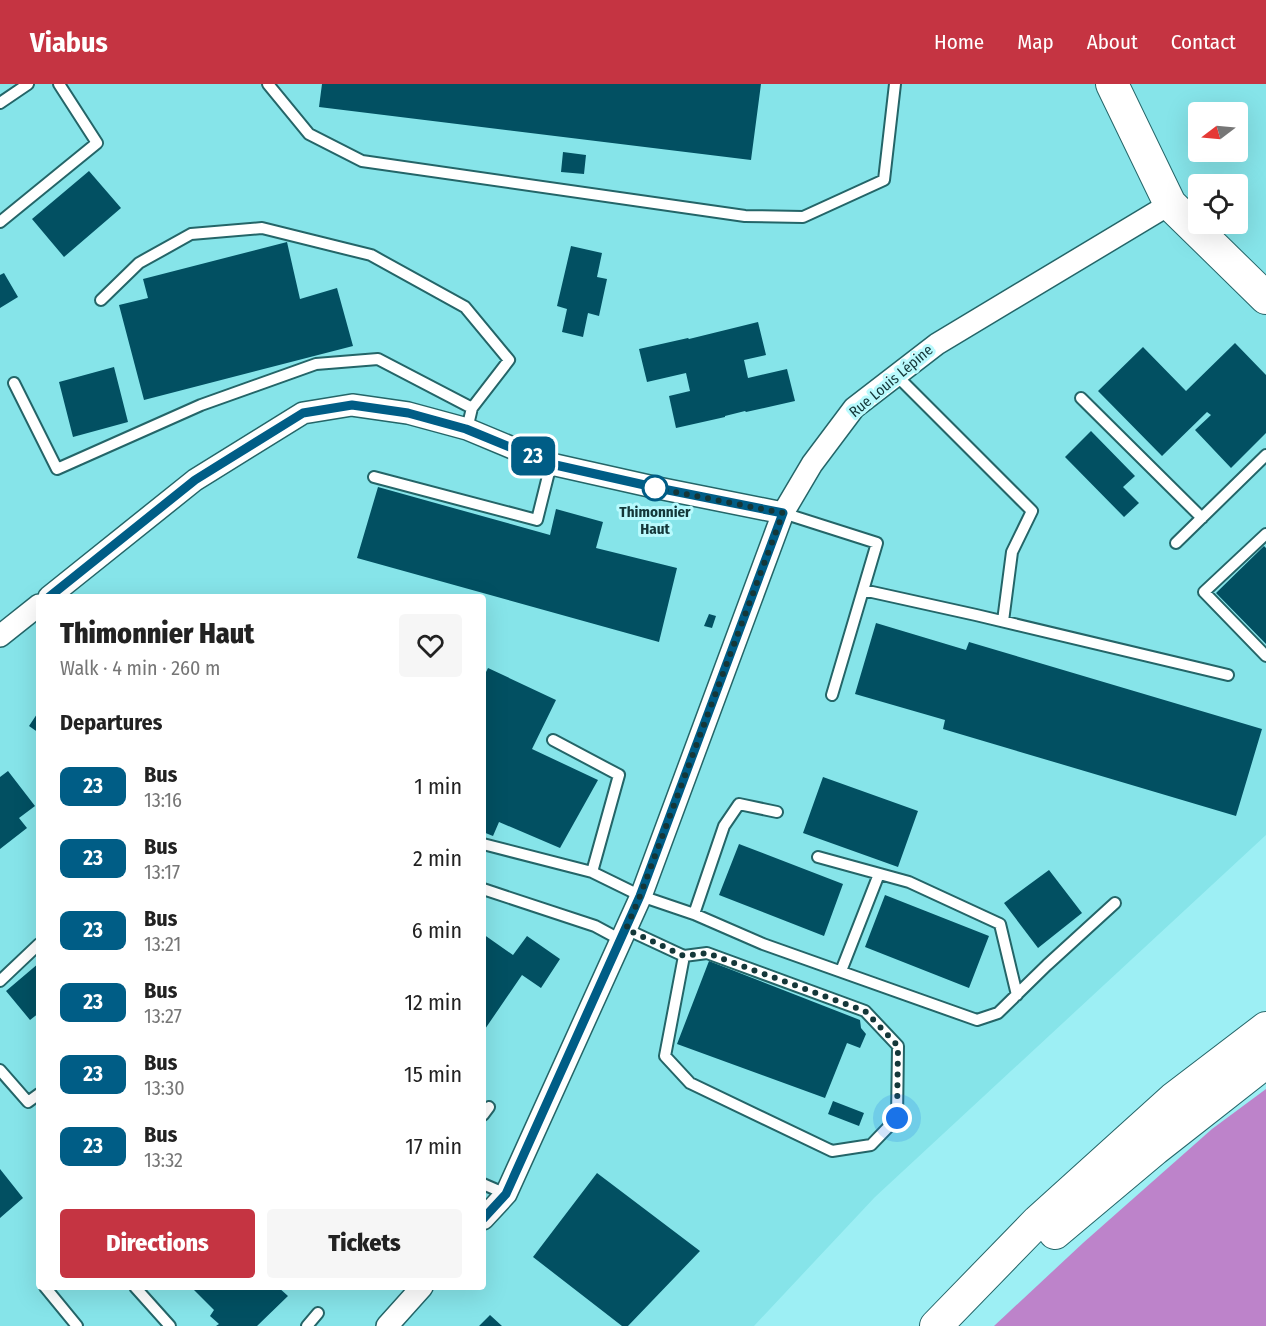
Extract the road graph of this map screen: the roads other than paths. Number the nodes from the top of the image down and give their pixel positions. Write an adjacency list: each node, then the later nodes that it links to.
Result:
1 (28, 84): 6 (lane)
2 (59, 84): 8 (lane)
3 (268, 84): 4 (lane)
4 (895, 84)
5 (1112, 84): 7 (main road)
6 (0, 103)
7 (1170, 204): 9 (main road); 11 (street, Rue Louis Lépine)
8 (0, 222)
9 (1266, 297)
10 (101, 300): 14 (lane)
11 (896, 375): 19 (street, Rue Louis Lépine); 26 (lane)
12 (14, 383): 14 (lane)
13 (1081, 398): 20 (lane)
14 (472, 408): 15 (lane)
15 (466, 429): 17 (street); 24 (street)
16 (1266, 455): 20 (lane)
17 (551, 464): 18 (lane); 19 (street)
18 (374, 477)
19 (783, 513): 23 (lane); 38 (street, Rue Louis Lépine)
20 (1202, 518): 22 (lane)
21 (1266, 534): 28 (lane)
22 (1176, 543)
23 (863, 590): 26 (lane); 30 (lane)
24 (53, 594)
25 (31, 614): 27 (street)
26 (1004, 621): 29 (lane)
27 (0, 636)
28 (1266, 656)
29 (1228, 675)
30 (832, 695)
31 (553, 740): 35 (lane)
32 (777, 812): 40 (lane)
33 (486, 845): 35 (lane)
34 (818, 857): 36 (lane)
35 (592, 872): 38 (lane)
36 (879, 874): 44 (lane); 46 (lane)
37 (486, 890): 41 (lane)
38 (640, 896): 40 (lane); 41 (street, Rue Louis Lépine)
39 (1115, 903): 46 (lane)
40 (694, 914): 44 (lane)
41 (623, 935): 43 (lane); 52 (street, Rue Louis Lépine)
42 (36, 947): 45 (lane)
43 (684, 956): 43 (lane)
44 (841, 971): 46 (lane)
45 (0, 981)
46 (1017, 995)
47 (1266, 1028): 62 (main road)
48 (1266, 1062): 63 (main road)
49 (0, 1070): 50 (lane)
50 (36, 1096)
51 (486, 1185): 52 (lane)
52 (506, 1194): 53 (street, Rue Louis Lépine)
53 (486, 1216)
54 (47, 1290): 58 (lane)
55 (138, 1290): 59 (lane)
56 (414, 1293): 61 (street)
57 (318, 1313): 60 (lane)
58 (77, 1326)
59 (170, 1326)
60 (307, 1326)
61 (387, 1326)
62 (936, 1326)
63 (944, 1326)

